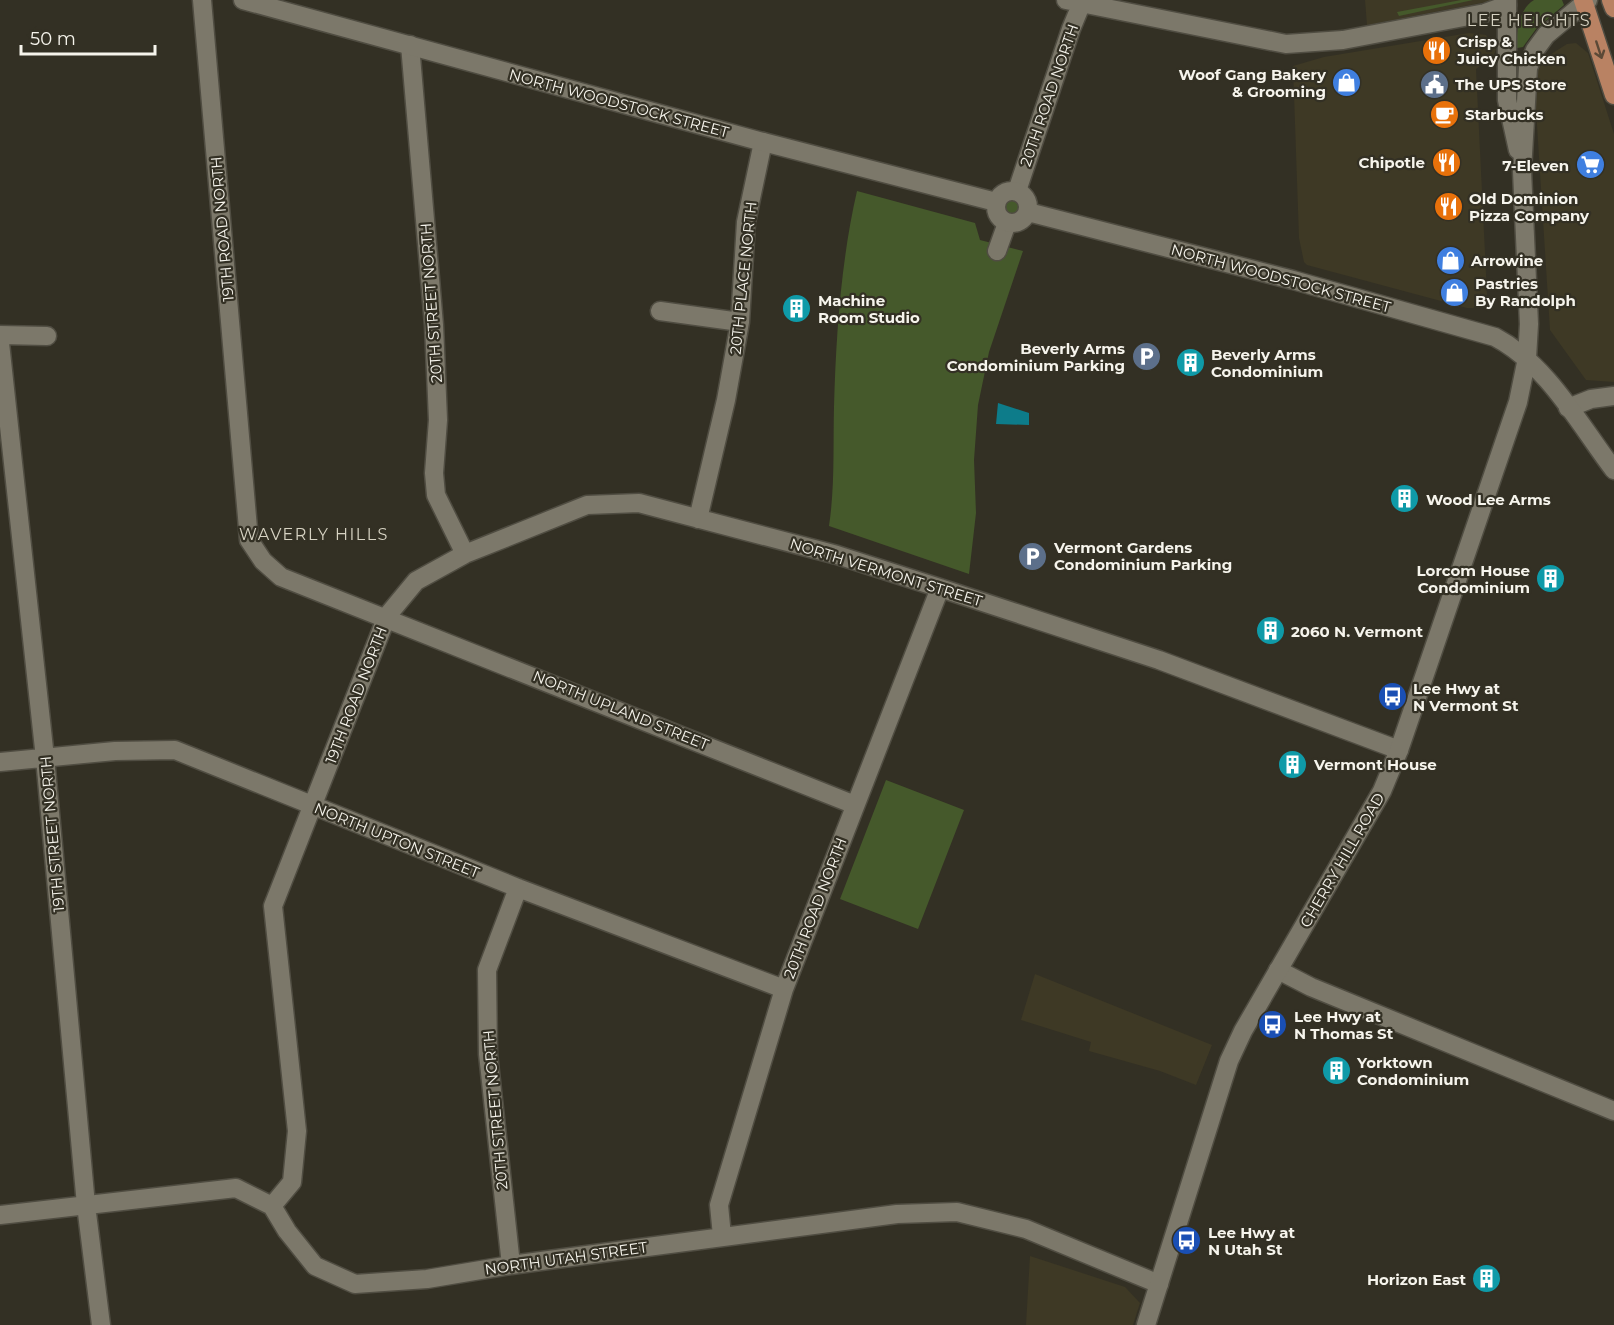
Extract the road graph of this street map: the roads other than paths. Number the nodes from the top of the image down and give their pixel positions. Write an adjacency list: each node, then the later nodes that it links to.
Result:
1 (202, 0): 29 (street, 19TH ROAD NORTH)
2 (243, 0): 8 (street, NORTH WOODSTOCK STREET)
3 (1611, 0): 7 (main road)
4 (1078, 1): 6 (street); 12 (street, 20TH ROAD NORTH)
5 (1585, 1): 9 (main road, one-way to 9); 11 (street, CHERRY HILL ROAD)
6 (1510, 2): 11 (street, CHERRY HILL ROAD)
7 (1614, 8)
8 (410, 45): 10 (street, NORTH WOODSTOCK STREET); 27 (street, 20TH STREET NORTH)
9 (1614, 95)
10 (763, 142): 13 (street, NORTH WOODSTOCK STREET); 18 (street, 20TH PLACE NORTH)
11 (1522, 171): 22 (street, CHERRY HILL ROAD)
12 (1017, 191): 13 (street); 14 (street)
13 (996, 202): 15 (street)
14 (1028, 212): 15 (street); 22 (street, NORTH WOODSTOCK STREET)
15 (1007, 223): 16 (street)
16 (998, 251)
17 (660, 311): 18 (street)
18 (740, 322): 26 (street, 20TH PLACE NORTH)
19 (0, 335): 20 (street)
20 (47, 336)
21 (0, 343): 31 (street, 19TH STREET NORTH)
22 (1527, 358): 24 (street, NORTH WOODSTOCK STREET); 30 (street, CHERRY HILL ROAD)
23 (1614, 396): 24 (street)
24 (1568, 408): 25 (street, NORTH WOODSTOCK STREET)
25 (1614, 470)
26 (698, 519): 27 (street, NORTH VERMONT STREET); 28 (street, NORTH VERMONT STREET)
27 (465, 554): 29 (street, NORTH VERMONT STREET)
28 (940, 588): 30 (street, NORTH VERMONT STREET); 33 (street, 20TH ROAD NORTH)
29 (387, 616): 33 (street, NORTH UPLAND STREET); 34 (street, 19TH ROAD NORTH)
30 (1398, 750): 36 (street, CHERRY HILL ROAD)
31 (45, 758): 32 (street, NORTH UPTON STREET); 34 (street, NORTH UPTON STREET); 39 (street, 19TH STREET NORTH)
32 (0, 762)
33 (855, 805): 37 (street, 20TH ROAD NORTH)
34 (312, 806): 35 (street, NORTH UPTON STREET); 40 (street, 19TH ROAD NORTH)
35 (518, 888): 37 (street, NORTH UPTON STREET); 43 (street, 20TH STREET NORTH)
36 (1278, 970): 38 (street); 44 (street, CHERRY HILL ROAD)
37 (784, 988): 42 (street, 20TH ROAD NORTH)
38 (1614, 1111)
39 (86, 1205): 40 (street); 41 (street); 45 (street, 19TH STREET NORTH)
40 (272, 1206): 43 (street, NORTH UTAH STREET)
41 (0, 1215)
42 (722, 1236): 43 (street, NORTH UTAH STREET); 44 (street, NORTH UTAH STREET)
43 (510, 1265)
44 (1159, 1284): 46 (street, CHERRY HILL ROAD)
45 (101, 1325)
46 (1146, 1325)

